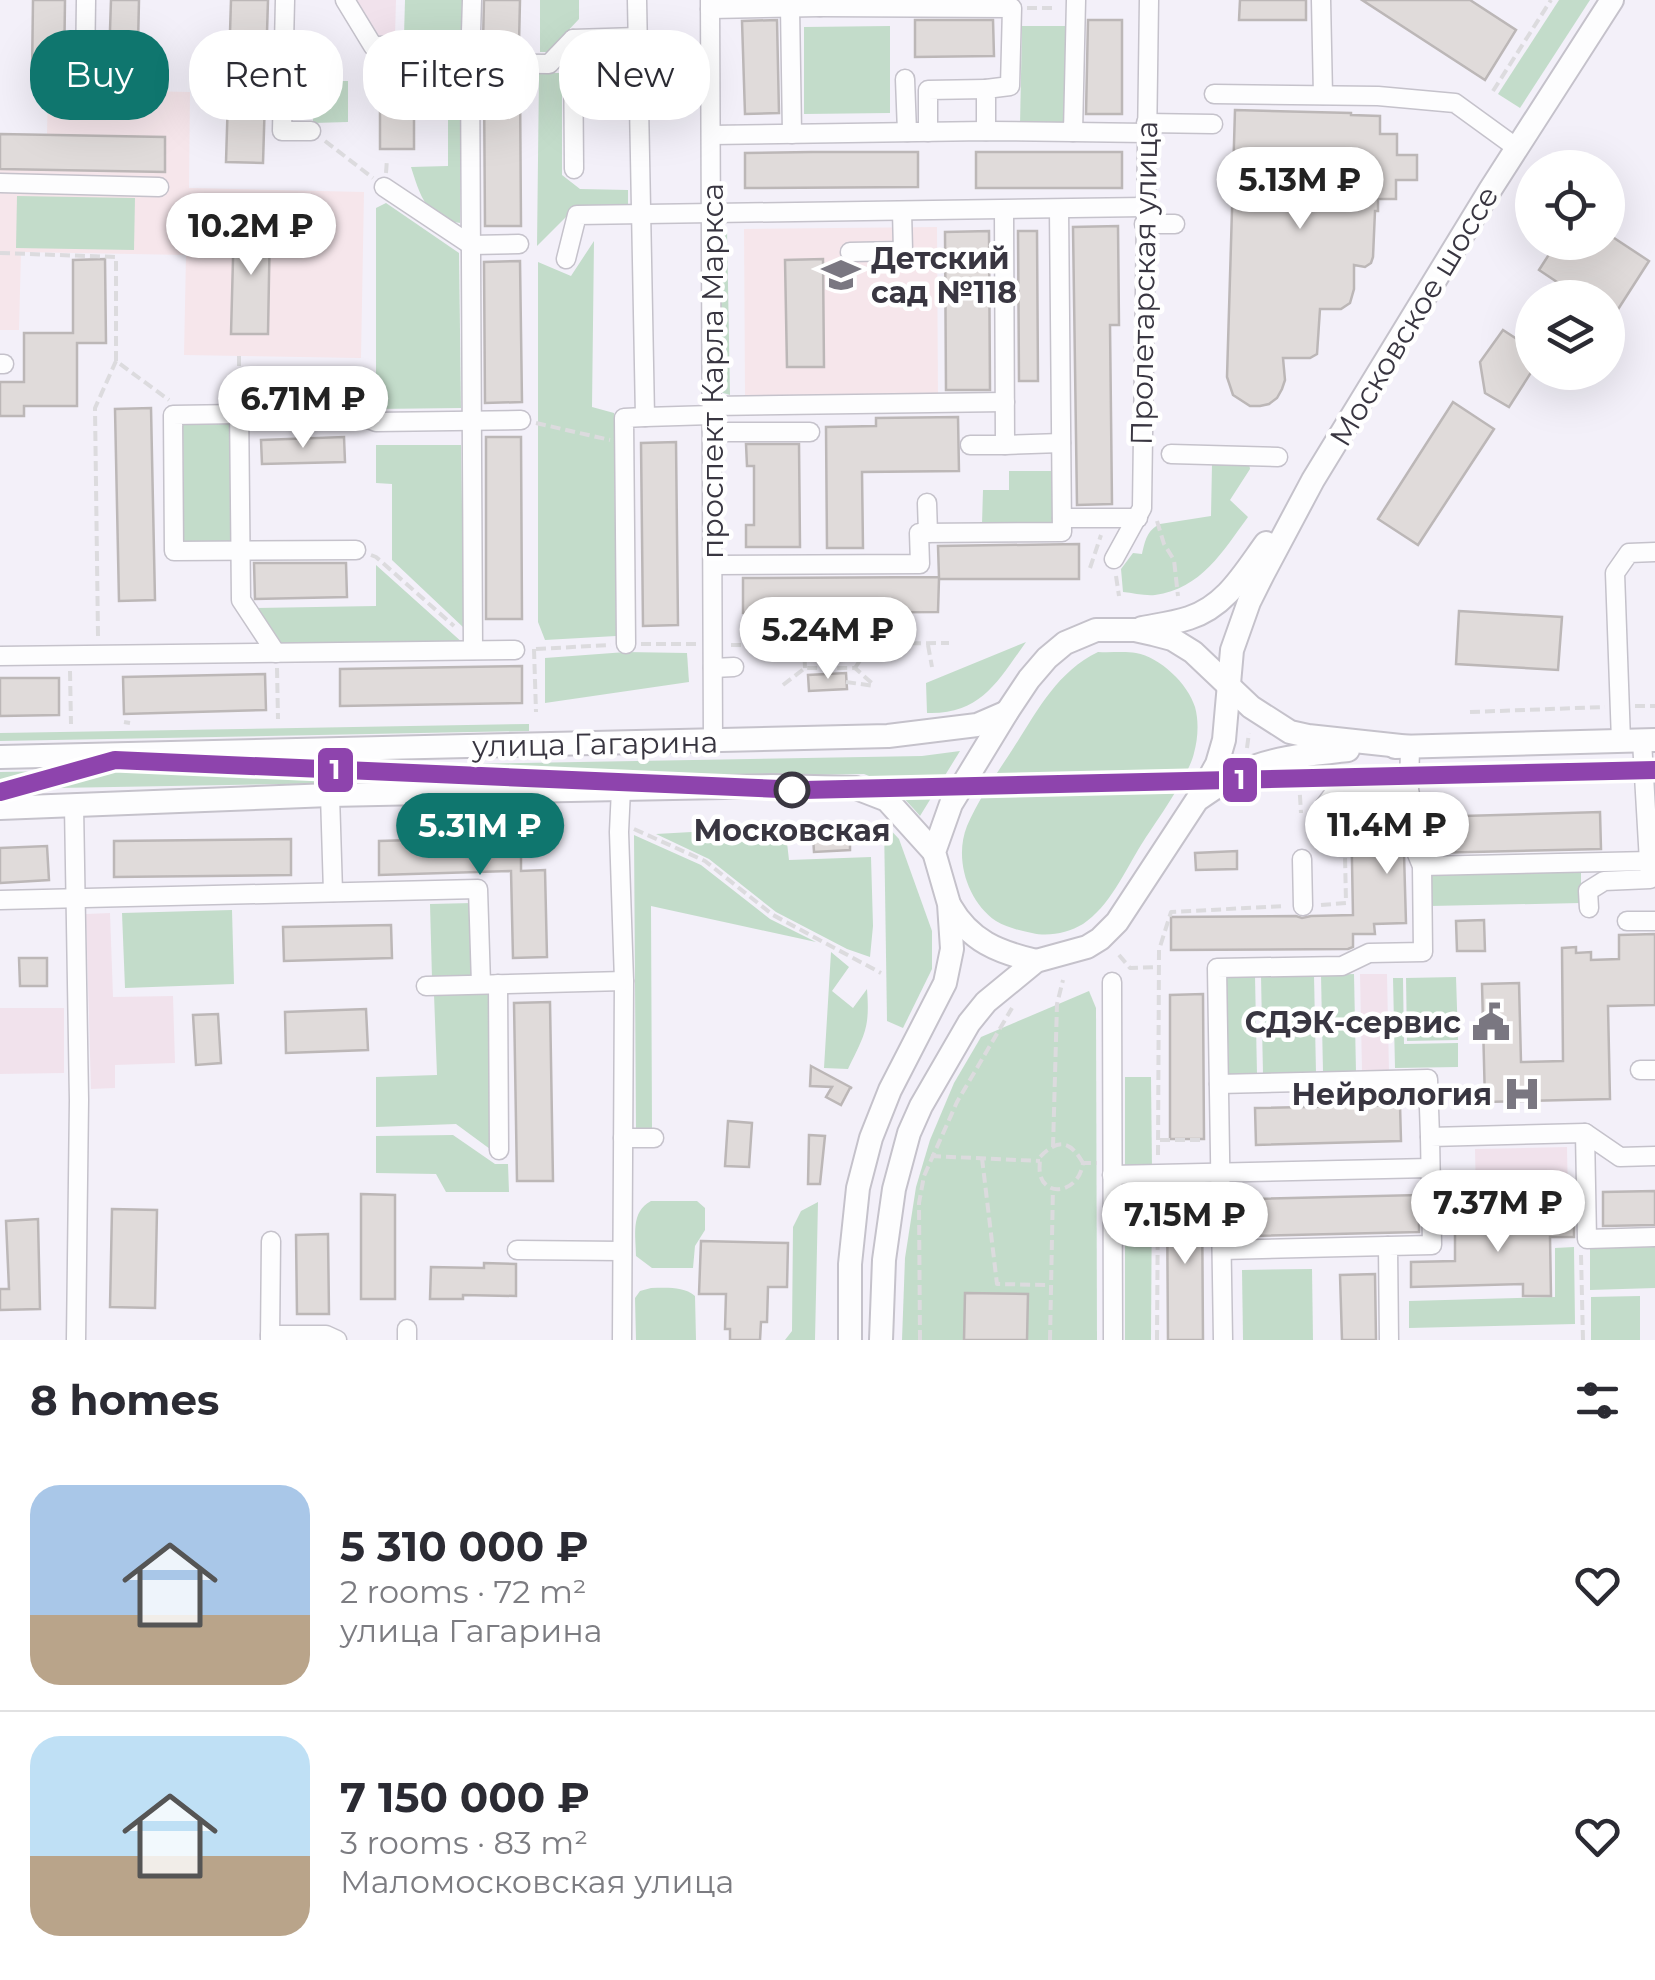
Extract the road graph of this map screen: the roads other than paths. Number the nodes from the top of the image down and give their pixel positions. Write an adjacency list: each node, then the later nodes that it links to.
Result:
1 (86, 0): 13 (street)
2 (285, 0): 26 (street)
3 (345, 0): 16 (street)
4 (472, 0): 14 (street)
5 (637, 0): 15 (street)
6 (1148, 0): 25 (street, Пролетарская улица)
7 (1321, 0): 20 (street)
8 (1612, 0): 33 (main road, Московское шоссе)
9 (820, 4): 12 (street); 18 (street)
10 (1076, 4): 30 (street)
11 (710, 5): 12 (street); 32 (street, проспект Карла Маркса)
12 (790, 7): 31 (street)
13 (85, 30)
14 (471, 30)
15 (638, 30)
16 (363, 32)
17 (905, 79): 28 (street)
18 (986, 89): 27 (street); 29 (street)
19 (1214, 94): 20 (street)
20 (1323, 96): 33 (street)
21 (471, 120): 46 (street)
22 (574, 120): 34 (street)
23 (639, 120): 42 (street)
24 (1213, 124): 25 (street)
25 (1146, 128): 30 (street); 43 (street, Пролетарская улица)
26 (312, 131)
27 (986, 131): 29 (street); 30 (street)
28 (907, 132): 29 (street); 31 (street)
29 (928, 132)
30 (1073, 132)
31 (792, 134): 32 (street)
32 (711, 135): 41 (street, проспект Карла Маркса)
33 (1517, 148): 61 (main road, Московское шоссе)
34 (574, 169)
35 (0, 183): 36 (street)
36 (158, 187)
37 (384, 187): 46 (street)
38 (1058, 209): 39 (street); 43 (street); 56 (street)
39 (1004, 210): 40 (street); 49 (street)
40 (902, 211): 41 (street); 47 (street)
41 (712, 213): 42 (street); 52 (street, проспект Карла Маркса)
42 (641, 214): 48 (street); 51 (street)
43 (1145, 216): 44 (street); 63 (street, Пролетарская улица)
44 (1175, 224)
45 (519, 244): 46 (street)
46 (470, 245): 53 (street)
47 (850, 252)
48 (566, 259)
49 (1005, 402): 52 (street); 58 (street)
50 (240, 409): 53 (street); 67 (street); 67 (street)
51 (645, 417): 52 (street); 72 (street)
52 (712, 418): 55 (street); 70 (street, проспект Карла Маркса)
53 (472, 420): 54 (street); 73 (street)
54 (522, 420)
55 (810, 432)
56 (1061, 443): 58 (street); 64 (street)
57 (970, 445): 58 (street)
58 (1005, 445)
59 (1171, 454): 60 (street)
60 (1278, 457)
61 (1313, 480): 71 (main road, Московское шоссе); 79 (main road, Московское шоссе)
62 (927, 502): 65 (street)
63 (1147, 519): 64 (street); 69 (street, Пролетарская улица)
64 (1062, 525): 65 (street)
65 (928, 533): 70 (street)
66 (351, 550): 67 (street)
67 (241, 551): 75 (street)
68 (1655, 552): 81 (street)
69 (1114, 559)
70 (713, 564): 78 (street, проспект Карла Маркса)
71 (1135, 630): 79 (main road, Московское шоссе); 80 (main road, Московское шоссе)
72 (626, 644)
73 (473, 647): 74 (street); 75 (street)
74 (514, 650)
75 (276, 653): 76 (street)
76 (0, 656)
77 (734, 667): 78 (street)
78 (714, 668): 82 (street, проспект Карла Маркса)
79 (1229, 687): 83 (main road); 88 (main road, Московское шоссе)
80 (1008, 712): 82 (main road, улица Гагарина); 93 (main road, Московское шоссе)
81 (1639, 741): 83 (main road); 95 (street)
82 (713, 742): 84 (main road, улица Гагарина)
83 (1410, 746): 86 (street); 88 (main road)
84 (0, 756)
85 (621, 789): 87 (main road, улица Гагарина); 93 (main road, улица Гагарина); 105 (street)
86 (1409, 790): 91 (street); 92 (street)
87 (330, 796): 89 (main road, улица Гагарина); 96 (street)
88 (1197, 800): 104 (main road, Московское шоссе)
89 (74, 806): 90 (main road, улица Гагарина); 97 (street)
90 (0, 808)
91 (1310, 812)
92 (1415, 817)
93 (934, 852): 99 (main road)
94 (1302, 859): 100 (street)
95 (1650, 861): 101 (street); 109 (street)
96 (332, 892): 97 (street); 107 (street)
97 (76, 898): 98 (street); 126 (street)
98 (0, 900)
99 (949, 904): 104 (main road); 129 (main road)
100 (1303, 906)
101 (1588, 908)
102 (1626, 920): 103 (street)
103 (1655, 921)
104 (1036, 961): 130 (main road, Московское шоссе)
105 (624, 981): 107 (street); 112 (street)
106 (1112, 982): 117 (street)
107 (490, 984): 108 (street); 114 (street)
108 (426, 986)
109 (1219, 1084): 111 (street); 118 (street)
110 (1586, 1134): 111 (street); 115 (street); 119 (street)
111 (1430, 1137): 116 (street)
112 (623, 1138): 113 (street); 124 (street)
113 (654, 1138)
114 (500, 1150)
115 (1655, 1156)
116 (1430, 1168): 118 (street); 121 (street)
117 (1112, 1169): 118 (street); 131 (street)
118 (1221, 1172): 123 (street)
119 (1655, 1238)
120 (270, 1242): 125 (street)
121 (1388, 1246): 123 (street); 133 (street)
122 (517, 1250): 124 (street)
123 (1222, 1250): 132 (street)
124 (622, 1251): 128 (street)
125 (270, 1337): 127 (street)
126 (76, 1340)
127 (337, 1340)
128 (622, 1340)
129 (850, 1340)
130 (881, 1340)
131 (1113, 1340)
132 (1223, 1340)
133 (1390, 1340)

